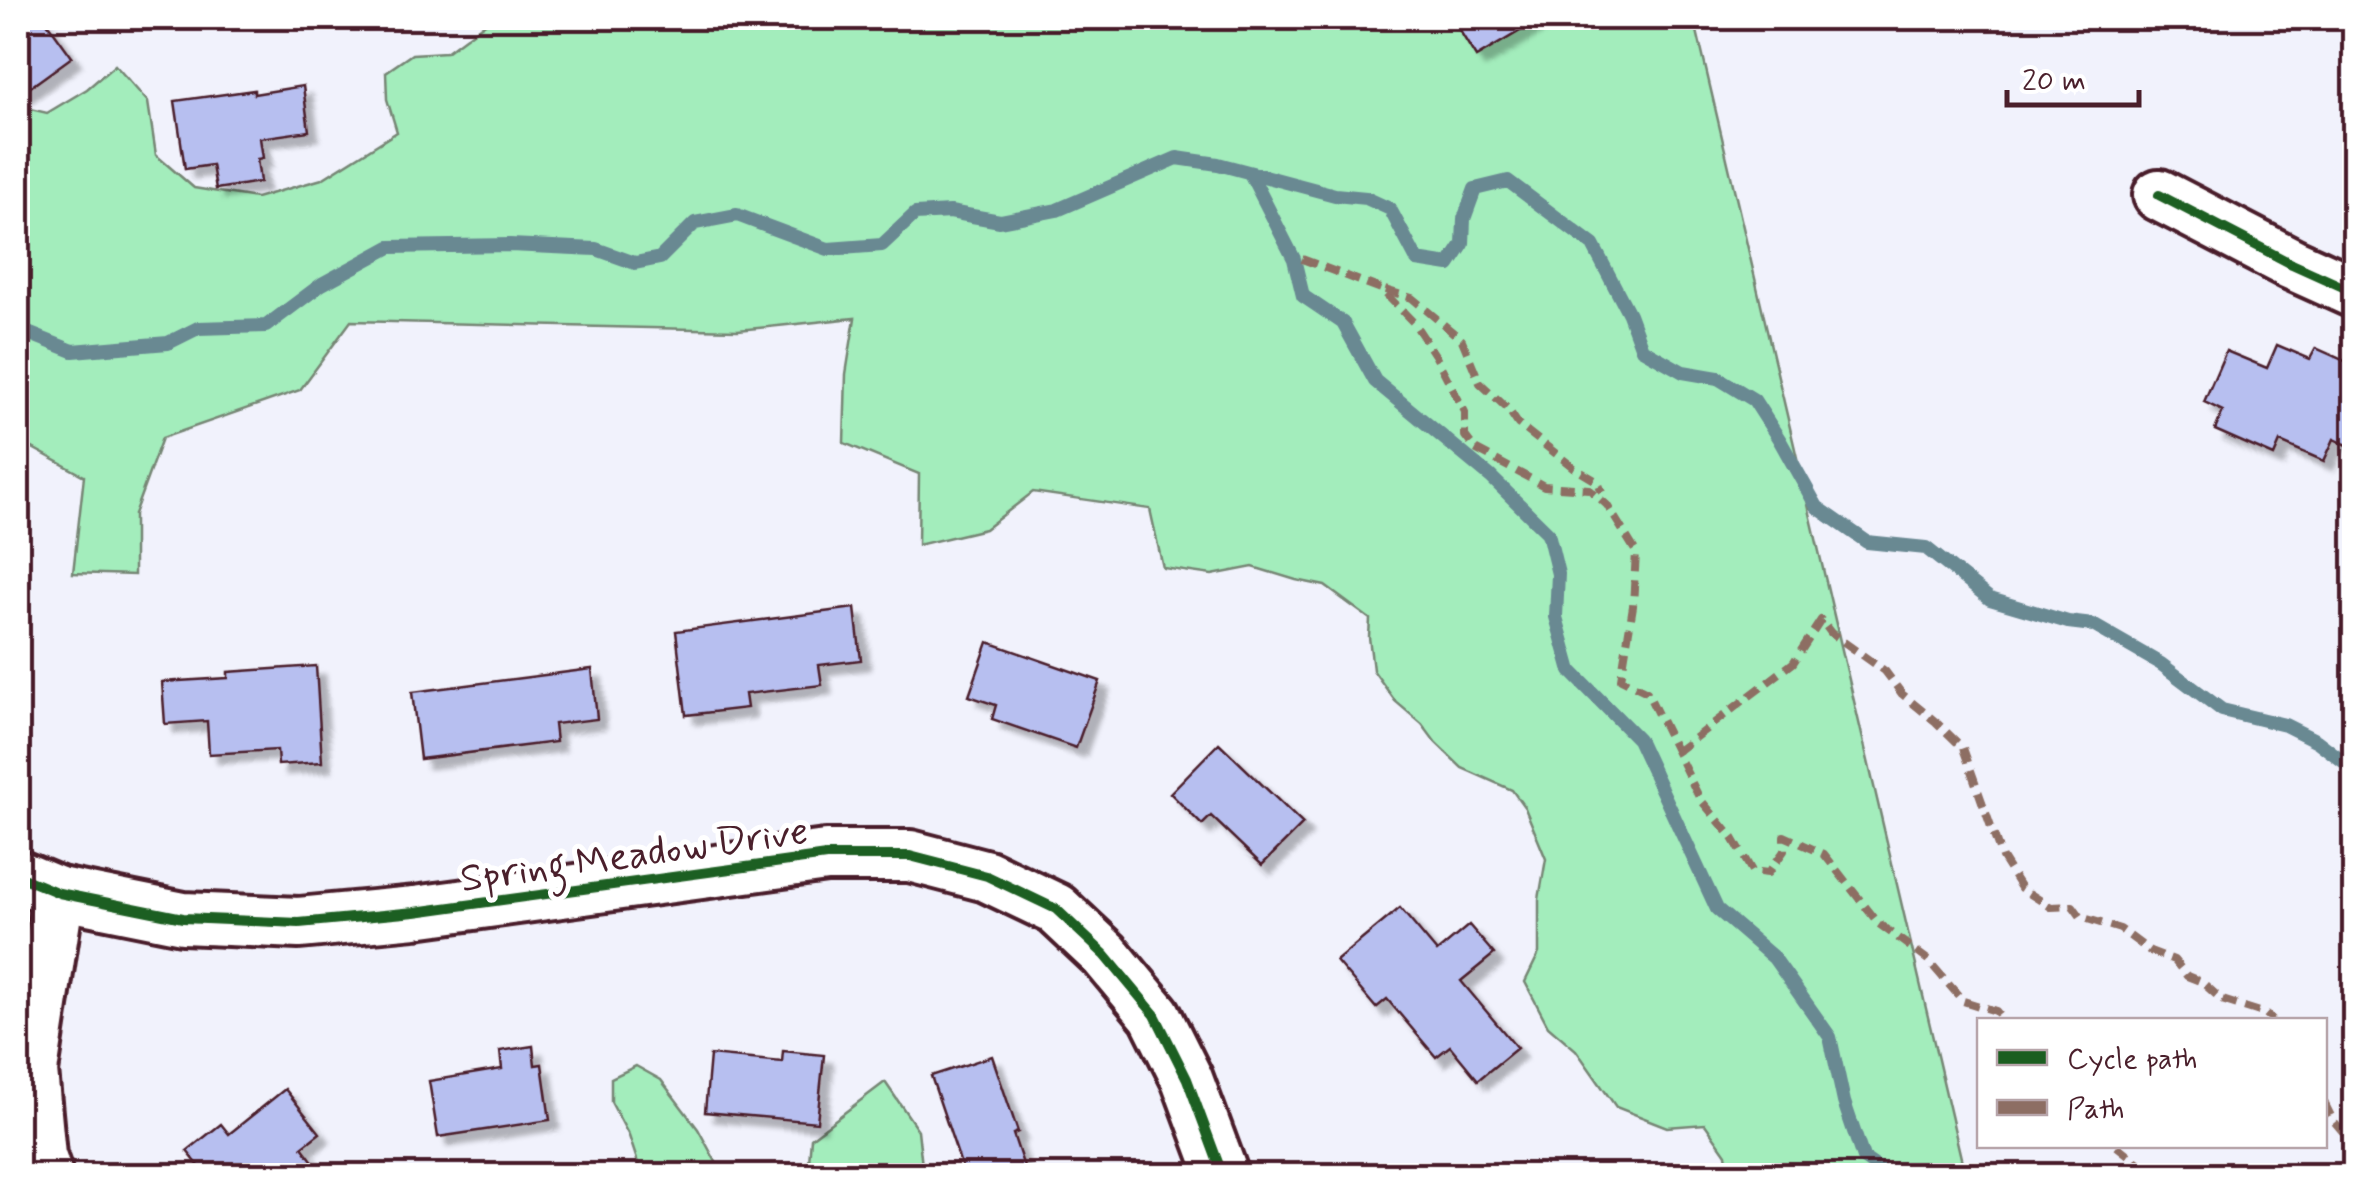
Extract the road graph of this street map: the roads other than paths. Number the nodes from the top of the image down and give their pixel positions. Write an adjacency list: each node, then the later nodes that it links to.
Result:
1 (2159, 195): 2 (street)
2 (2354, 292)
3 (38, 884): 4 (street); 5 (street, Spring Meadow Drive)
4 (47, 1176)
5 (1223, 1176)

